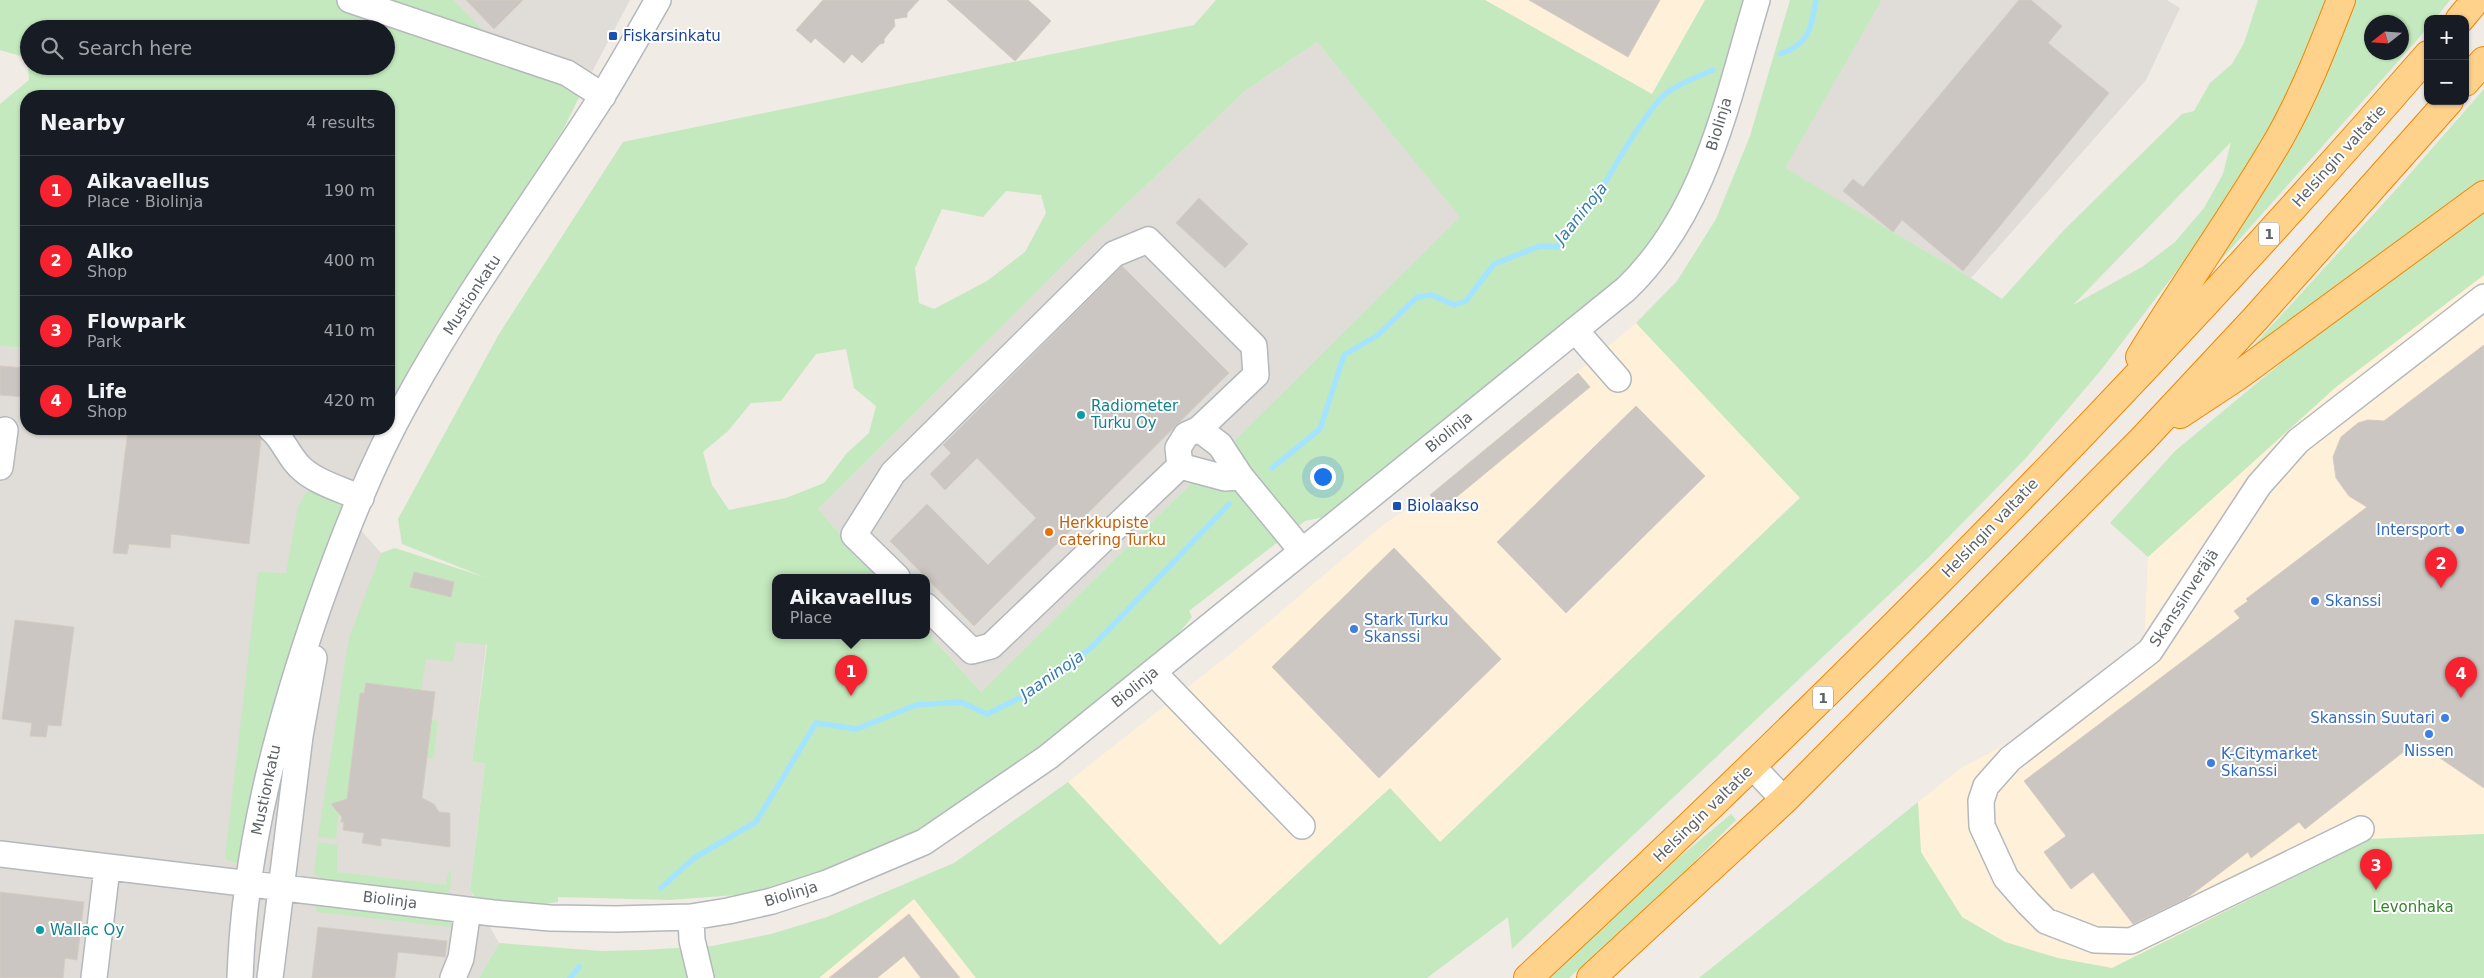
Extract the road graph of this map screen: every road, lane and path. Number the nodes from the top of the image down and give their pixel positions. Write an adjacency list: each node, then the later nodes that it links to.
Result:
1 (350, 0): 10 (street)
2 (658, 0): 10 (street, Mustionkatu)
3 (1757, 0): 14 (street, Biolinja)
4 (2342, 0): 16 (highway)
5 (2476, 0): 6 (highway)
6 (2463, 15)
7 (2424, 59): 16 (highway, Helsingin valtatie / 1)
8 (2484, 61): 9 (highway)
9 (2469, 78)
10 (603, 96): 17 (street, Mustionkatu)
11 (2445, 105): 22 (highway)
12 (2484, 195): 22 (highway)
13 (2484, 296): 35 (street, Skanssinveräjä)
14 (1575, 330): 15 (street); 27 (street, Biolinja)
15 (1618, 379)
16 (2107, 409): 32 (highway, Helsingin valtatie / 1)
17 (395, 426)
18 (1199, 429): 23 (street); 25 (street); 28 (street)
19 (5, 430): 24 (street)
20 (279, 435): 26 (street)
21 (391, 435): 26 (street, Mustionkatu)
22 (2142, 440): 33 (highway)
23 (1180, 466): 25 (street); 30 (street)
24 (0, 467)
25 (1241, 477): 27 (street)
26 (361, 498): 29 (street, Mustionkatu)
27 (1302, 551): 31 (street, Biolinja)
28 (894, 574)
29 (318, 608): 38 (street, Mustionkatu); 39 (street, Mustionkatu)
30 (930, 610)
31 (1153, 672): 34 (street); 41 (street, Biolinja)
32 (1753, 766): 33 (street); 47 (highway, Helsingin valtatie / 1)
33 (1784, 800): 48 (highway)
34 (1302, 826)
35 (2361, 829)
36 (0, 854): 37 (street, Biolinja)
37 (107, 868): 38 (street, Biolinja); 42 (street)
38 (247, 884): 39 (street, Biolinja); 43 (street, Mustionkatu)
39 (282, 888): 40 (street, Biolinja); 44 (street, Mustionkatu)
40 (468, 910): 41 (street, Biolinja); 45 (street)
41 (691, 916): 46 (street)
42 (94, 978)
43 (240, 978)
44 (270, 978)
45 (453, 978)
46 (701, 978)
47 (1528, 978)
48 (1591, 978)

